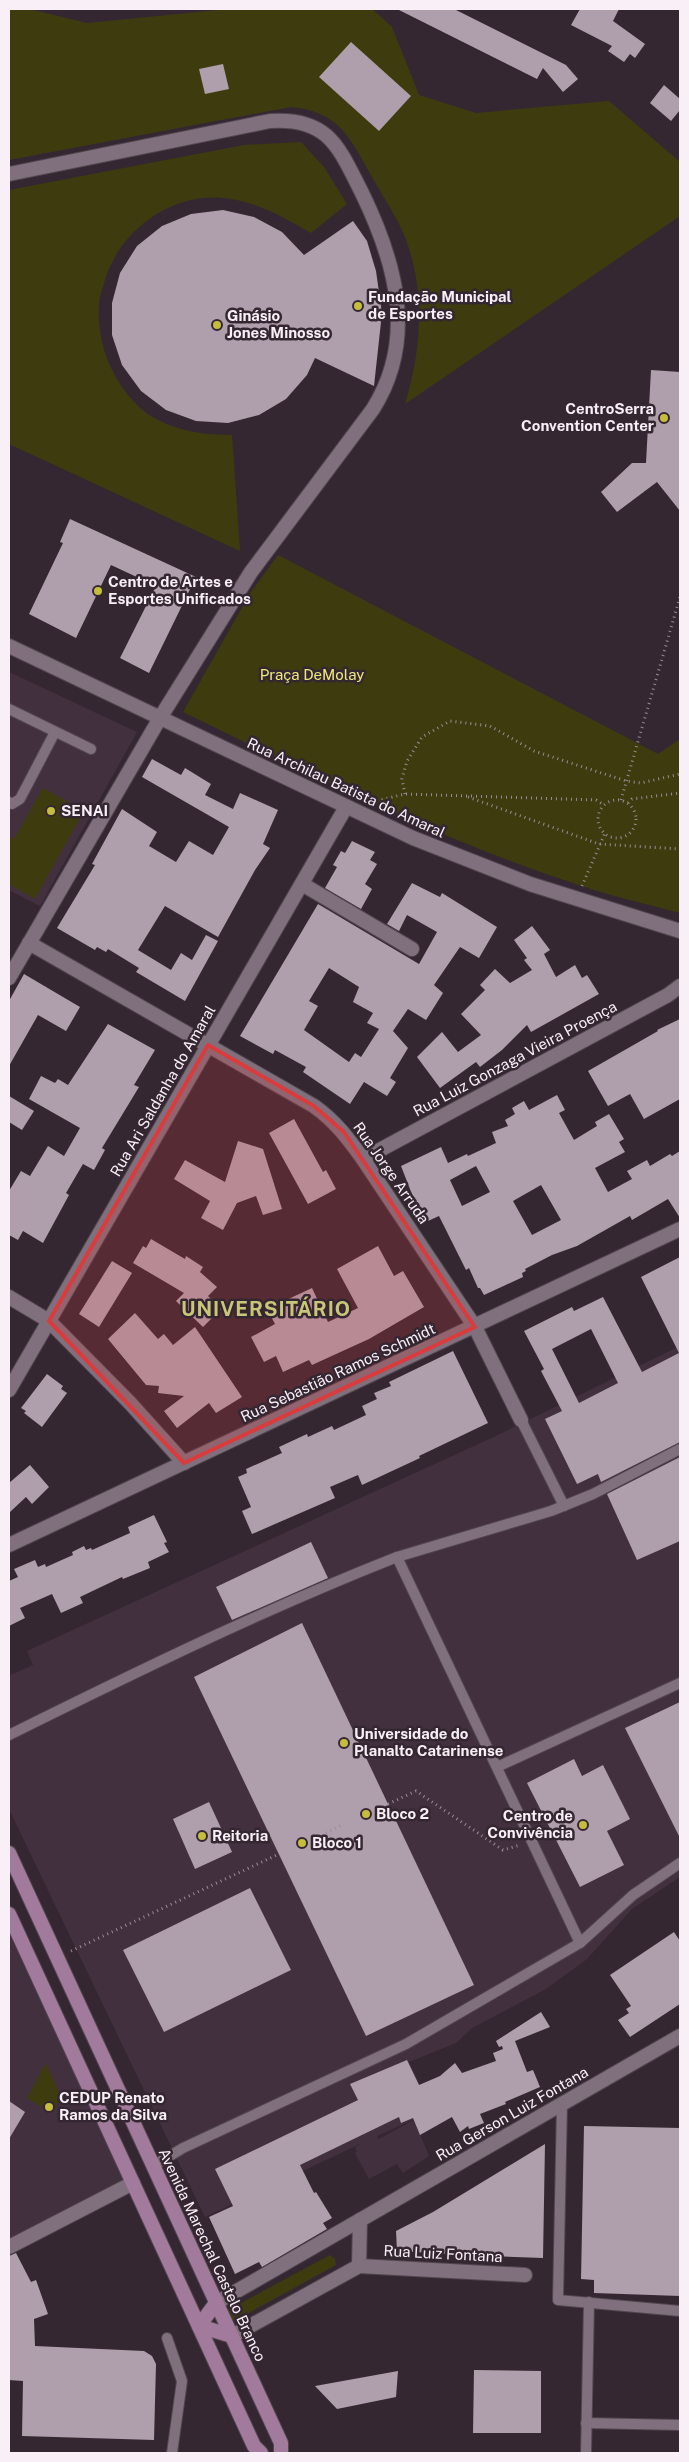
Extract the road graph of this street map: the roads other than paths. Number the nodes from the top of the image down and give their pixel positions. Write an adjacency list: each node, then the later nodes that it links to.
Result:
1 (9, 174): 4 (street)
2 (9, 646): 4 (street, Rua Archilau Batista do Amaral)
3 (9, 709): 5 (lane)
4 (160, 718): 8 (street, Rua Archilau Batista do Amaral); 11 (street)
5 (55, 732): 6 (lane); 7 (lane)
6 (91, 749)
7 (9, 802)
8 (346, 807): 9 (street, Rua Ari Saldanha do Amaral); 10 (street, Rua Archilau Batista do Amaral)
9 (302, 884): 12 (street); 15 (street, Rua Ari Saldanha do Amaral)
10 (680, 931)
11 (29, 943): 13 (street); 15 (street, Rua Jorge Arruda)
12 (412, 949)
13 (11, 971)
14 (680, 986): 16 (street, Rua Luiz Gonzaga Vieira Proença)
15 (208, 1045): 16 (street, Rua Jorge Arruda); 19 (street, Rua Ari Saldanha do Amaral)
16 (363, 1159): 20 (street, Rua Jorge Arruda)
17 (680, 1229): 20 (street, Rua Sebastião Ramos Schmidt)
18 (9, 1297): 19 (street)
19 (49, 1321): 21 (street, Rua Ari Saldanha do Amaral); 24 (street)
20 (475, 1327): 22 (street, Rua Jorge Arruda); 24 (street, Rua Sebastião Ramos Schmidt)
21 (9, 1390)
22 (521, 1420): 25 (lane)
23 (680, 1449): 25 (lane)
24 (184, 1463): 26 (street, Rua Sebastião Ramos Schmidt)
25 (564, 1506): 27 (lane)
26 (9, 1545)
27 (397, 1557): 29 (lane); 30 (lane)
28 (680, 1683): 30 (lane)
29 (9, 1735)
30 (497, 1767): 34 (lane)
31 (9, 1853): 37 (main road, Avenida Marechal Castelo Branco)
32 (680, 1863): 34 (lane)
33 (9, 1914): 38 (main road)
34 (580, 1942): 37 (lane)
35 (680, 2036): 36 (street, Rua Gerson Luiz Fontana)
36 (562, 2104): 39 (street, Rua Gerson Luiz Fontana); 43 (lane)
37 (153, 2166): 44 (main road, Avenida Marechal Castelo Branco)
38 (133, 2183): 40 (street); 46 (main road)
39 (360, 2220): 41 (street); 44 (street, Rua Gerson Luiz Fontana)
40 (9, 2247)
41 (359, 2266): 42 (street, Rua Luiz Fontana); 47 (street)
42 (525, 2275)
43 (589, 2302): 45 (lane); 49 (lane)
44 (216, 2303): 46 (main road); 47 (main road, Avenida Marechal Castelo Branco)
45 (680, 2311)
46 (199, 2326): 47 (main road); 52 (main road)
47 (232, 2336): 53 (main road, Avenida Marechal Castelo Branco)
48 (167, 2338): 51 (lane)
49 (586, 2423): 50 (lane); 54 (lane)
50 (680, 2425)
51 (172, 2453)
52 (261, 2453)
53 (281, 2453)
54 (586, 2453)

